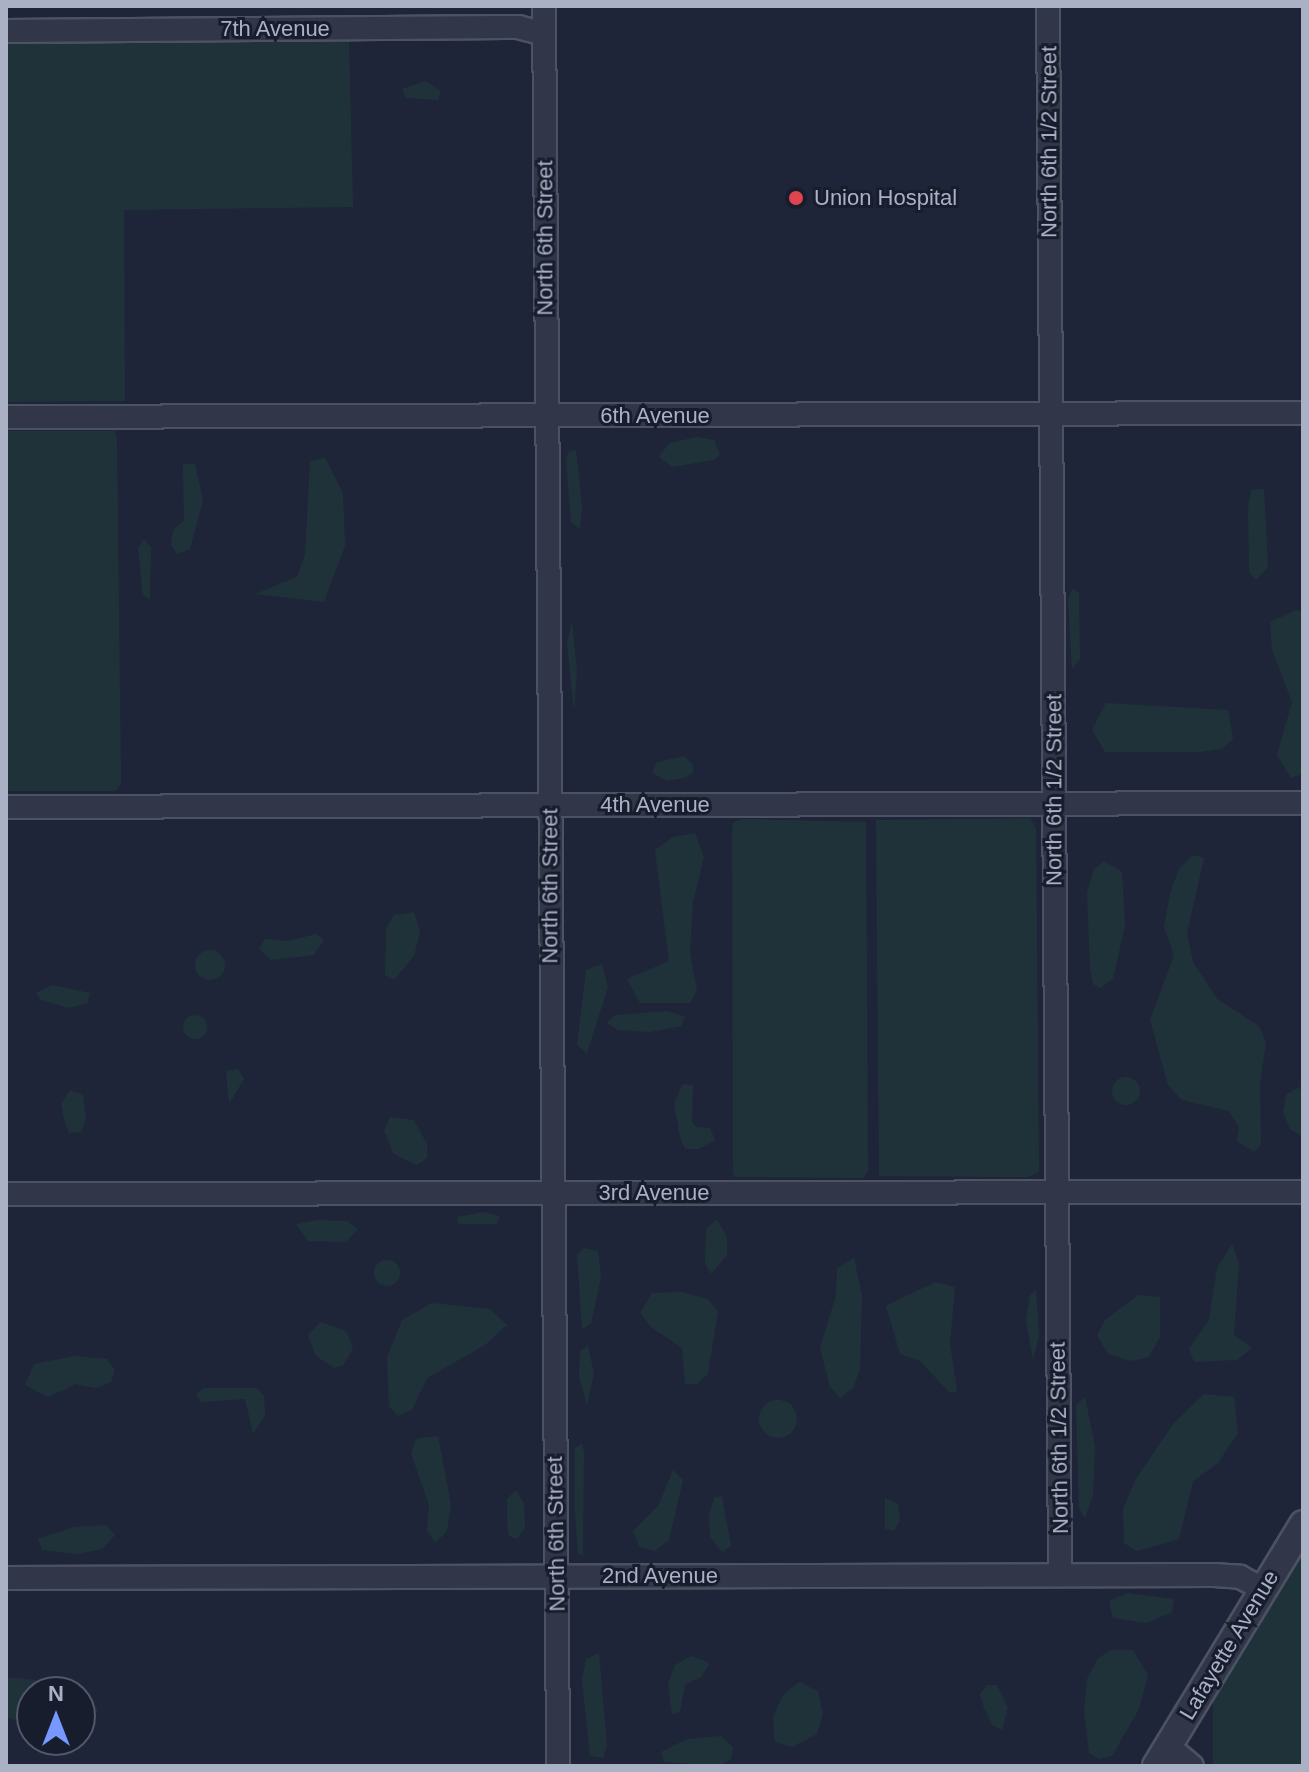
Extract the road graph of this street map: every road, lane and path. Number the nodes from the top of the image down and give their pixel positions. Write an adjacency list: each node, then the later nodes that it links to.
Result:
1 (544, 6): 4 (street, North 6th Street)
2 (1048, 6): 6 (street, North 6th 1/2 Street)
3 (6, 31): 4 (street, 7th Avenue)
4 (544, 34): 7 (street, North 6th Street)
5 (1303, 413): 6 (street, 6th Avenue)
6 (1051, 414): 7 (street, 6th Avenue); 10 (street, North 6th 1/2 Street)
7 (546, 416): 8 (street, 6th Avenue); 11 (street, North 6th Street)
8 (6, 417)
9 (1303, 803): 10 (street, 4th Avenue)
10 (1054, 804): 11 (street, 4th Avenue); 13 (street, North 6th 1/2 Street)
11 (550, 806): 12 (street, 4th Avenue); 15 (street, North 6th Street)
12 (6, 807)
13 (1056, 1192): 14 (street, 3rd Avenue); 15 (street, 3rd Avenue); 18 (street, North 6th 1/2 Street)
14 (1303, 1192)
15 (553, 1193): 16 (street, 3rd Avenue); 19 (street, North 6th Street)
16 (6, 1194)
17 (1303, 1524): 21 (street, Lafayette Avenue)
18 (1060, 1575): 19 (street, 2nd Avenue); 21 (street, 2nd Avenue)
19 (557, 1576): 20 (street, 2nd Avenue); 23 (street, North 6th Street)
20 (6, 1578)
21 (1263, 1589): 22 (street, Lafayette Avenue)
22 (1162, 1756): 24 (street)
23 (558, 1766)
24 (1192, 1766)

